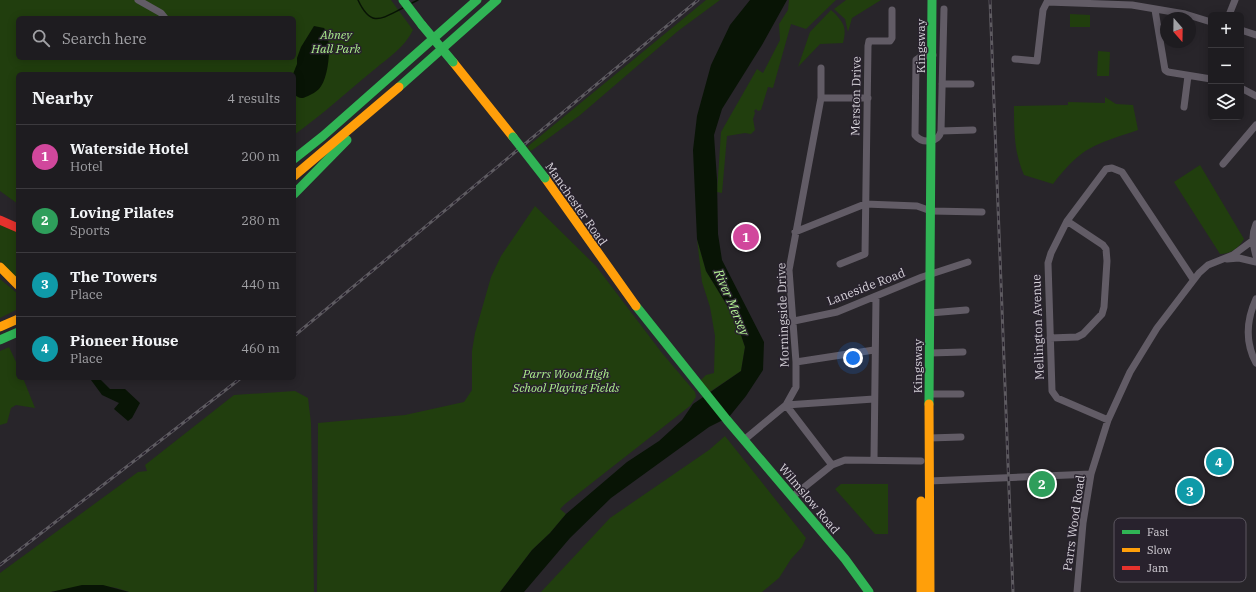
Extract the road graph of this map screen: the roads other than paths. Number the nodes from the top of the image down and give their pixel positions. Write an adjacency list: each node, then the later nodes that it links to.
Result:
1 (138, 0): 13 (street)
2 (403, 0): 78 (main road, Manchester Road, bridge)
3 (477, 0): 33 (main road)
4 (497, 0): 29 (main road)
5 (925, 0): 17 (main road, Kingsway)
6 (932, 0): 17 (main road, Kingsway)
7 (1235, 0): 12 (street)
8 (1132, 3): 11 (street); 18 (street)
9 (944, 9): 22 (street, Kingsway)
10 (892, 10): 27 (street, Merston Drive)
11 (1155, 10): 14 (street); 20 (street)
12 (1230, 12)
13 (163, 16)
14 (1208, 21)
15 (1244, 31): 16 (street)
16 (1256, 35)
17 (929, 55): 34 (main road, Kingsway); 34 (street, Kingsway)
18 (1015, 59)
19 (821, 68): 26 (street, Morningside Drive)
20 (1188, 76): 21 (street); 28 (street)
21 (1208, 79)
22 (942, 84): 23 (street, Kingsway); 32 (street, Kingsway)
23 (971, 84)
24 (1244, 90): 25 (street)
25 (1256, 96)
26 (821, 98): 27 (street); 47 (street, Morningside Drive)
27 (868, 98): 40 (street, Merston Drive)
28 (1184, 107)
29 (366, 116): 38 (main road); 39 (main road)
30 (1256, 125): 37 (street)
31 (973, 130): 32 (street)
32 (941, 131): 34 (street)
33 (324, 136): 35 (main road); 36 (main road)
34 (929, 141): 41 (main road, Kingsway)
35 (296, 153)
36 (296, 157)
37 (1223, 164)
38 (296, 174)
39 (296, 192)
40 (865, 204): 41 (street); 47 (street); 53 (street, Merston Drive)
41 (927, 210): 42 (street); 55 (main road, Kingsway)
42 (982, 212)
43 (0, 220): 46 (main road)
44 (1067, 221): 56 (street, Mellington Avenue); 66 (street, Mellington Avenue); 66 (street)
45 (1256, 224): 48 (street)
46 (16, 227)
47 (795, 232): 63 (street, Morningside Drive)
48 (1252, 241): 49 (street); 50 (street, Parrs Wood Road)
49 (1256, 256)
50 (1221, 259): 52 (street, Parrs Wood Road); 56 (street, Parrs Wood Road)
51 (968, 262): 55 (street, Laneside Road)
52 (1256, 262)
53 (840, 264)
54 (0, 267): 57 (main road)
55 (926, 276): 58 (street, Laneside Road); 61 (main road, Kingsway); 83 (main road, Kingsway)
56 (1193, 279): 77 (street, Parrs Wood Road)
57 (16, 283)
58 (876, 297): 63 (street, Laneside Road); 68 (street)
59 (1256, 299): 72 (street)
60 (966, 310): 61 (street)
61 (930, 313): 70 (main road, Kingsway)
62 (16, 320): 64 (main road)
63 (794, 321): 71 (street, Morningside Drive)
64 (0, 327)
65 (16, 333): 67 (main road)
66 (1050, 338): 77 (street, Mellington Avenue)
67 (0, 340)
68 (874, 350): 71 (street); 75 (street)
69 (963, 352): 70 (street)
70 (930, 353): 73 (main road, Kingsway)
71 (796, 362): 76 (street, Morningside Drive)
72 (1256, 363)
73 (930, 394): 74 (street); 80 (main road, Kingsway)
74 (961, 394)
75 (874, 399): 76 (street); 82 (street)
76 (786, 405): 81 (street, Morningside Drive); 84 (street)
77 (1108, 420): 85 (street, Parrs Wood Road)
78 (728, 422): 81 (main road, Wilmslow Road)
79 (961, 437): 80 (street)
80 (929, 438): 86 (main road, Kingsway)
81 (744, 440): 87 (main road, Wilmslow Road)
82 (874, 459): 83 (street); 84 (street)
83 (921, 461): 89 (main road, Kingsway)
84 (832, 465): 87 (street)
85 (1091, 474): 86 (street); 91 (street, Parrs Wood Road)
86 (929, 481): 90 (main road, Kingsway)
87 (792, 497): 88 (main road, Wilmslow Road)
88 (869, 592)
89 (921, 592)
90 (930, 592)
91 (1077, 592)

